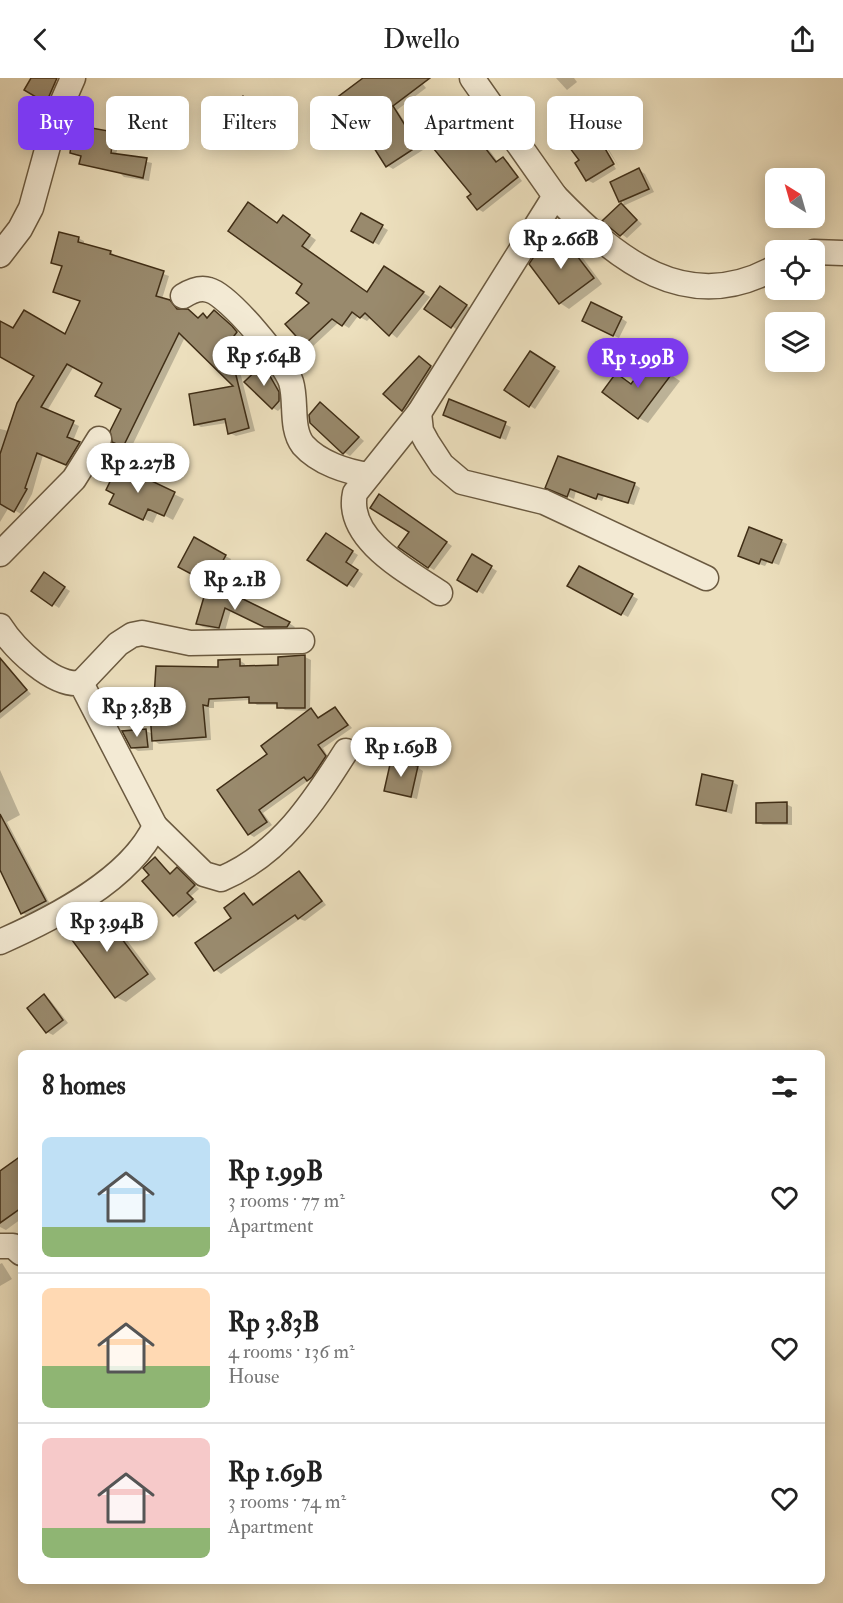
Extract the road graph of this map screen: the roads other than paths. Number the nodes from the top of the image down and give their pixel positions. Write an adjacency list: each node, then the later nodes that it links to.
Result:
1 (73, 78): 6 (street)
2 (472, 78): 3 (street)
3 (555, 196): 7 (street); 9 (street)
4 (825, 252): 5 (street)
5 (843, 253)
6 (0, 255)
7 (765, 273)
8 (183, 296): 11 (street)
9 (419, 412): 11 (street); 13 (street)
10 (99, 439): 12 (street)
11 (369, 475): 14 (street)
12 (0, 554)
13 (706, 578)
14 (440, 593)
15 (0, 626): 17 (street)
16 (302, 641): 18 (street)
17 (10, 654): 18 (street)
18 (81, 683): 20 (street)
19 (346, 751): 20 (street)
20 (154, 826): 21 (street)
21 (0, 942)
22 (0, 1246): 23 (street)
23 (18, 1250)

